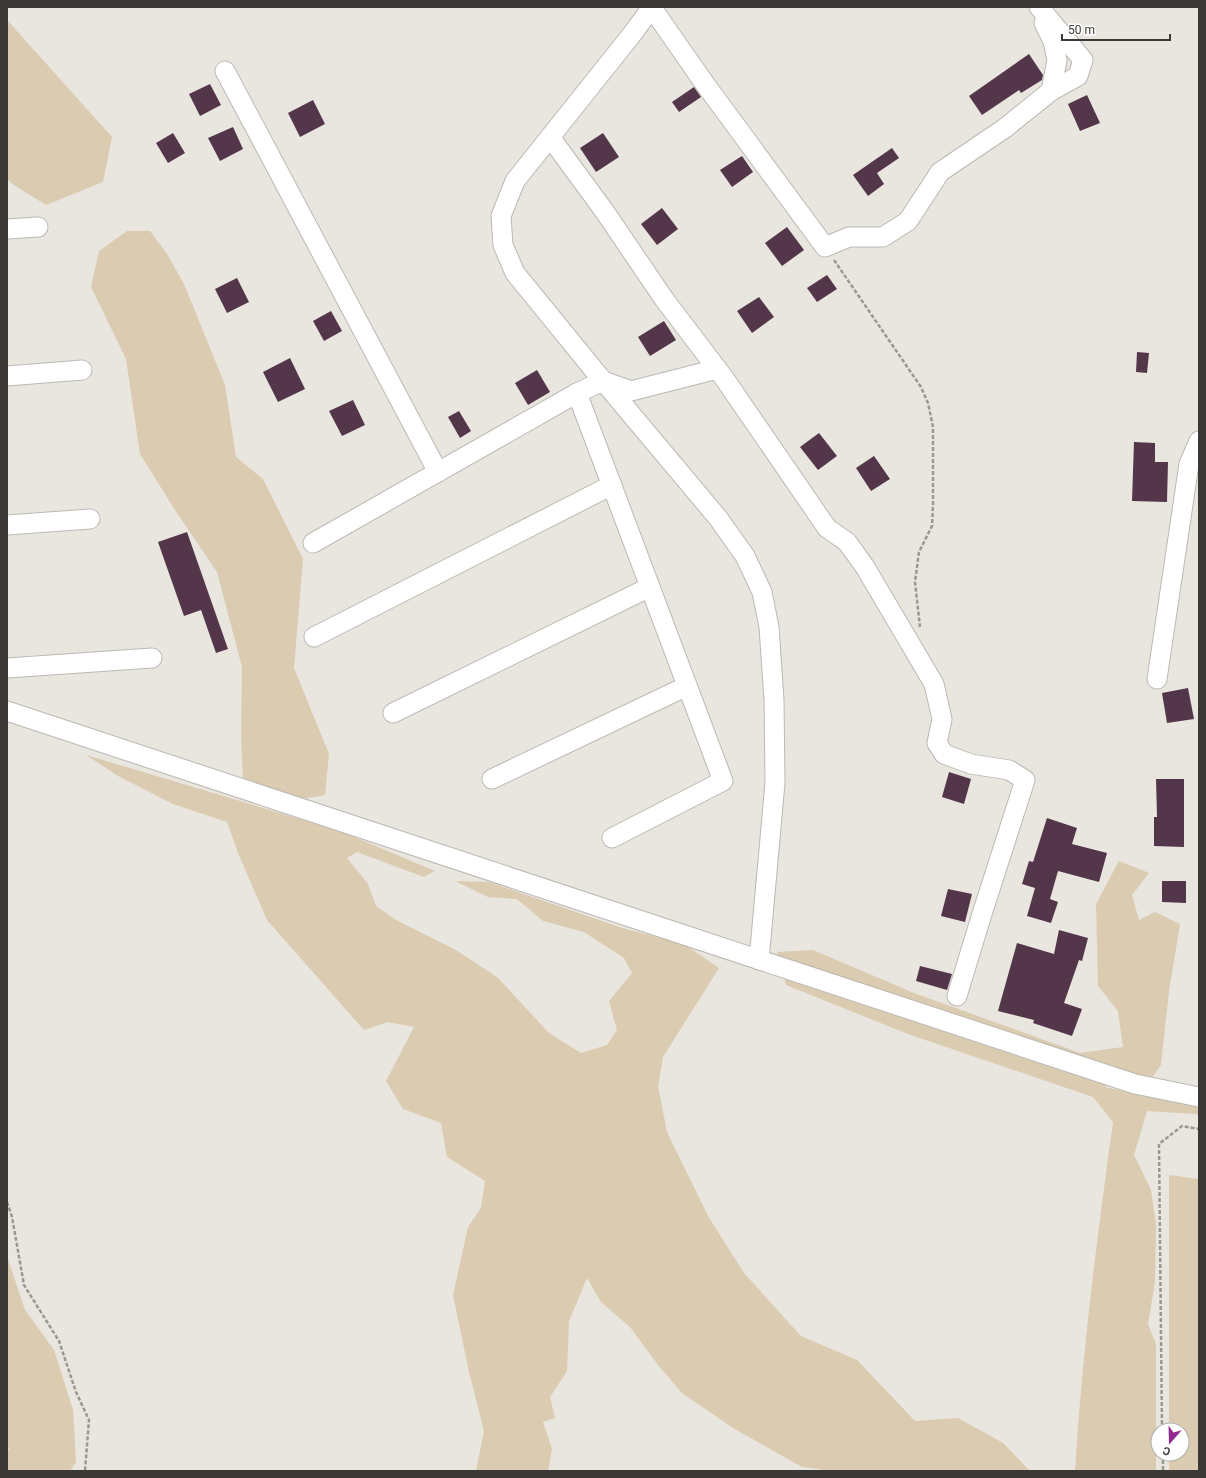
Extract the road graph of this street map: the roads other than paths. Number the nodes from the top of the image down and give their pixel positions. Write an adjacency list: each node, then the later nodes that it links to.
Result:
1 (1036, 7): 5 (street)
2 (1039, 7): 5 (street)
3 (652, 8): 5 (street); 6 (street)
4 (225, 71): 15 (street)
5 (1051, 91)
6 (550, 137): 9 (street); 12 (street)
7 (38, 227): 8 (street)
8 (7, 229)
9 (717, 369): 12 (street); 31 (street)
10 (82, 370): 11 (street)
11 (7, 376)
12 (603, 381): 13 (street); 30 (street)
13 (577, 393): 15 (street); 16 (street)
14 (1199, 441): 24 (street)
15 (438, 472): 19 (street)
16 (612, 485): 20 (street); 21 (street)
17 (90, 519): 18 (street)
18 (7, 525)
19 (313, 543)
20 (650, 587): 25 (street); 27 (street)
21 (314, 637)
22 (152, 658): 23 (street)
23 (7, 668)
24 (1157, 679)
25 (687, 686): 28 (street); 29 (street)
26 (7, 711): 30 (street)
27 (394, 712)
28 (492, 779)
29 (612, 838)
30 (759, 960): 32 (street)
31 (957, 996)
32 (1199, 1097)

